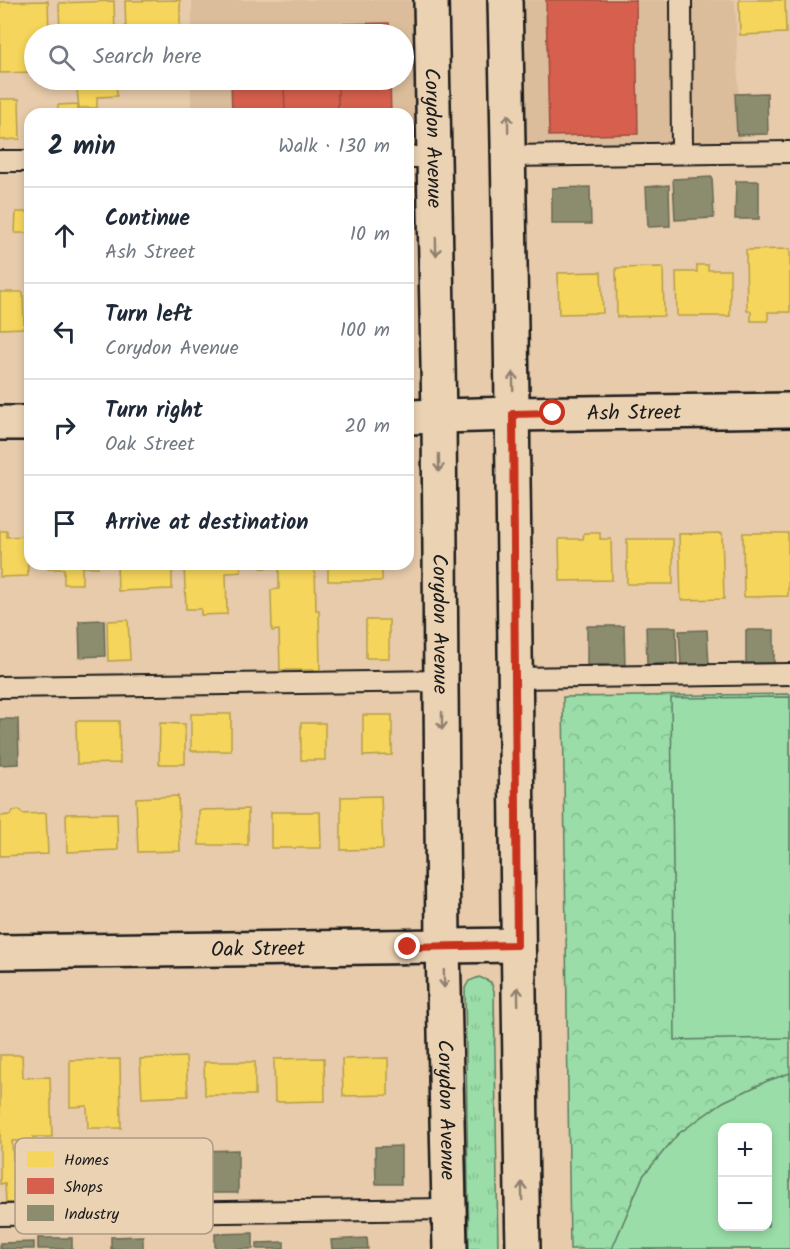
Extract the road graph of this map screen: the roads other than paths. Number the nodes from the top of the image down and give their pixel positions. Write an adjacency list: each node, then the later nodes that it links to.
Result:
1 (431, 0): 7 (main road, Corydon Avenue)
2 (505, 0): 6 (main road, one-way to 2)
3 (681, 0): 5 (lane)
4 (790, 152): 5 (lane)
5 (682, 153): 6 (lane)
6 (509, 156): 11 (main road, one-way to 6)
7 (421, 157): 12 (main road, Corydon Avenue, one-way to 12)
8 (0, 161): 9 (lane)
9 (24, 161)
10 (790, 410): 11 (main road, Ash Street)
11 (513, 414): 12 (main road, Ash Street); 16 (main road)
12 (423, 417): 17 (main road, Corydon Avenue, one-way to 17)
13 (0, 423): 14 (main road)
14 (24, 423)
15 (790, 674): 16 (lane)
16 (515, 678): 19 (main road)
17 (442, 681): 18 (lane); 20 (main road, Corydon Avenue, one-way to 20)
18 (0, 687)
19 (517, 945): 20 (main road, Oak Street); 27 (main road, one-way to 19)
20 (443, 946): 21 (main road, Oak Street); 22 (main road, Corydon Avenue, one-way to 22)
21 (0, 952)
22 (449, 1209): 23 (lane); 26 (main road, Corydon Avenue)
23 (213, 1212)
24 (0, 1215): 25 (lane)
25 (15, 1215)
26 (450, 1249)
27 (523, 1249)

